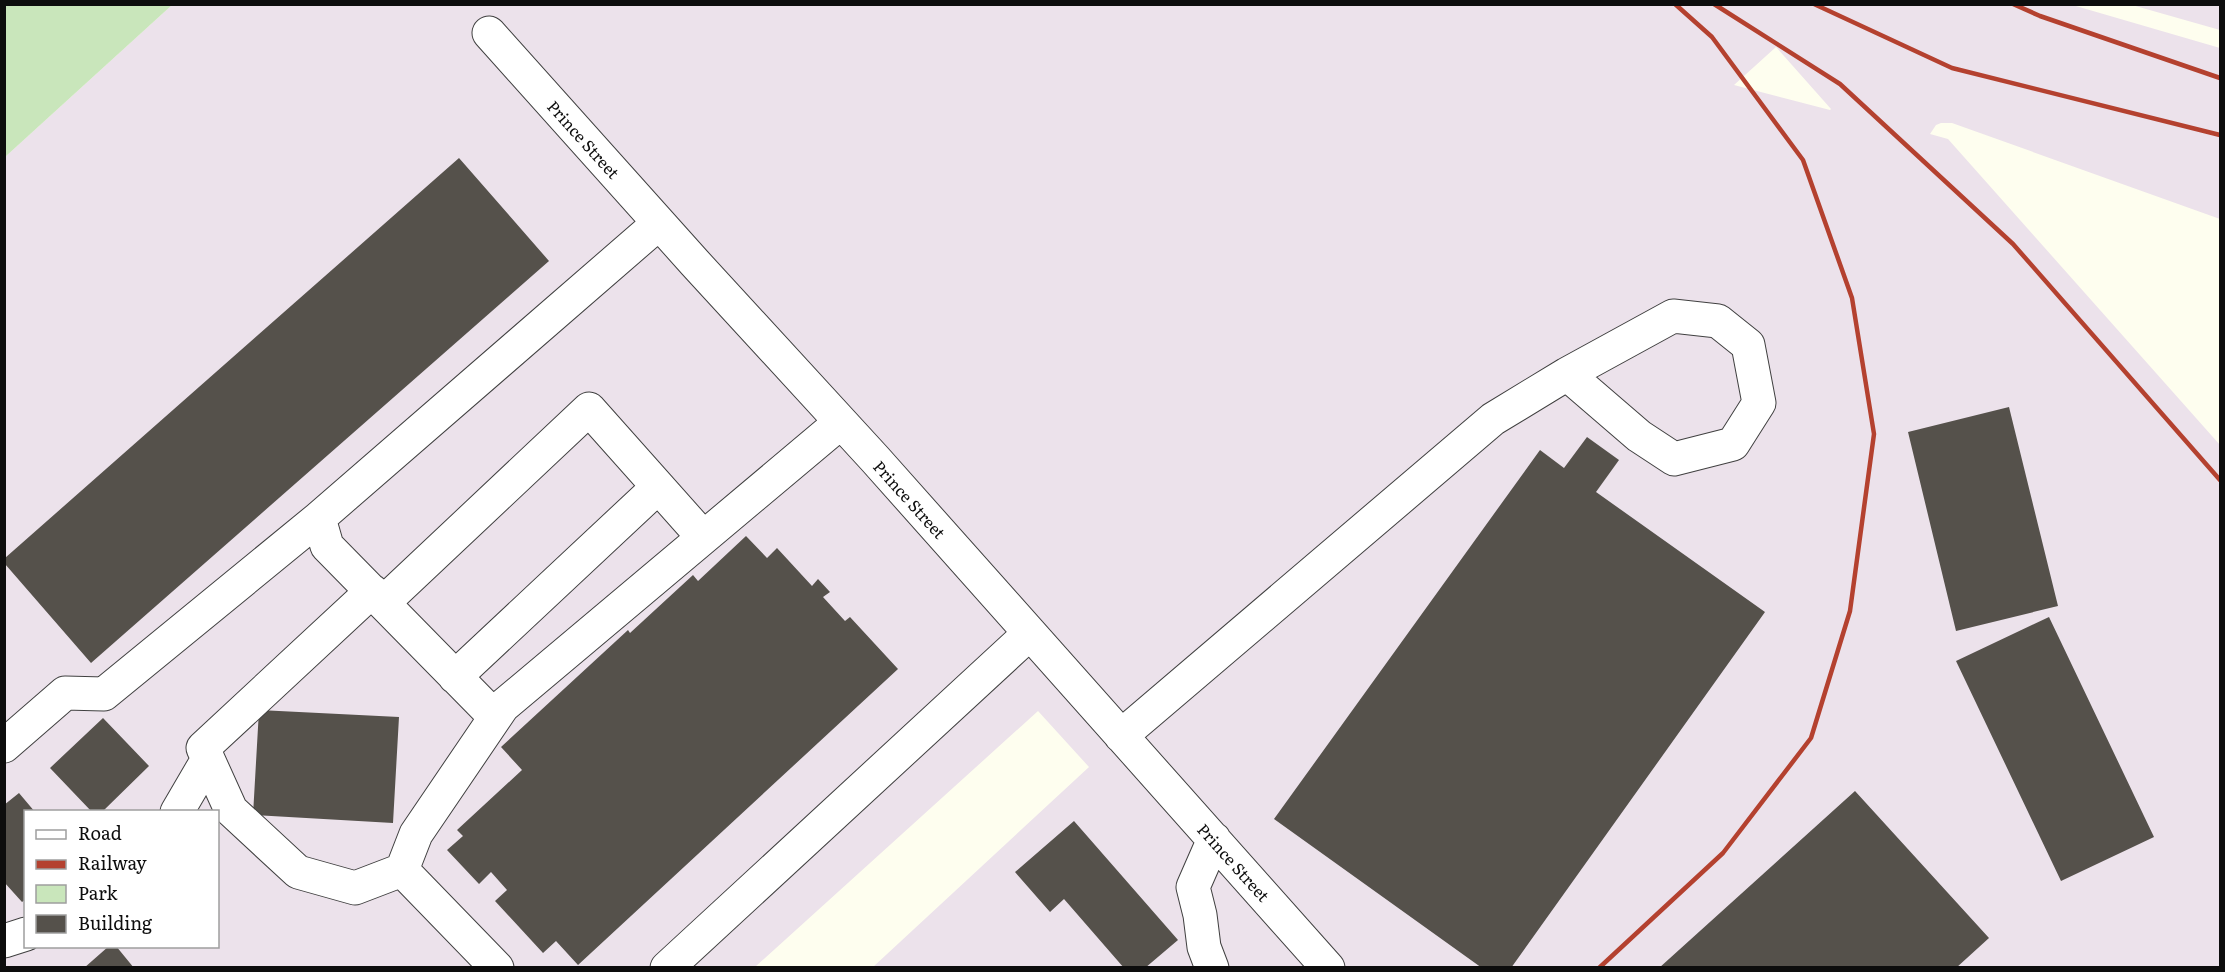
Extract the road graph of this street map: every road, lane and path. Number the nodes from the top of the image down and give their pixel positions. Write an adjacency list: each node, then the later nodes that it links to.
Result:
1 (489, 33): 2 (street, Prince Street)
2 (659, 223): 4 (street, Prince Street); 6 (street)
3 (1567, 374): 3 (street); 12 (street)
4 (841, 422): 7 (street); 9 (street, Prince Street)
5 (658, 487): 7 (street); 8 (street); 10 (street)
6 (319, 518): 8 (street); 13 (street)
7 (702, 537): 11 (street)
8 (377, 597): 10 (street); 14 (street)
9 (1030, 633): 12 (street, Prince Street); 21 (street)
10 (455, 677): 11 (street)
11 (495, 717): 17 (street)
12 (1121, 736): 16 (street, Prince Street)
13 (4, 746)
14 (208, 759): 15 (street); 17 (street)
15 (178, 810)
16 (1214, 839): 22 (street); 23 (street, Prince Street)
17 (402, 870): 20 (street)
18 (24, 935): 19 (street)
19 (4, 941)
20 (497, 968)
21 (667, 968)
22 (1212, 968)
23 (1328, 968)

